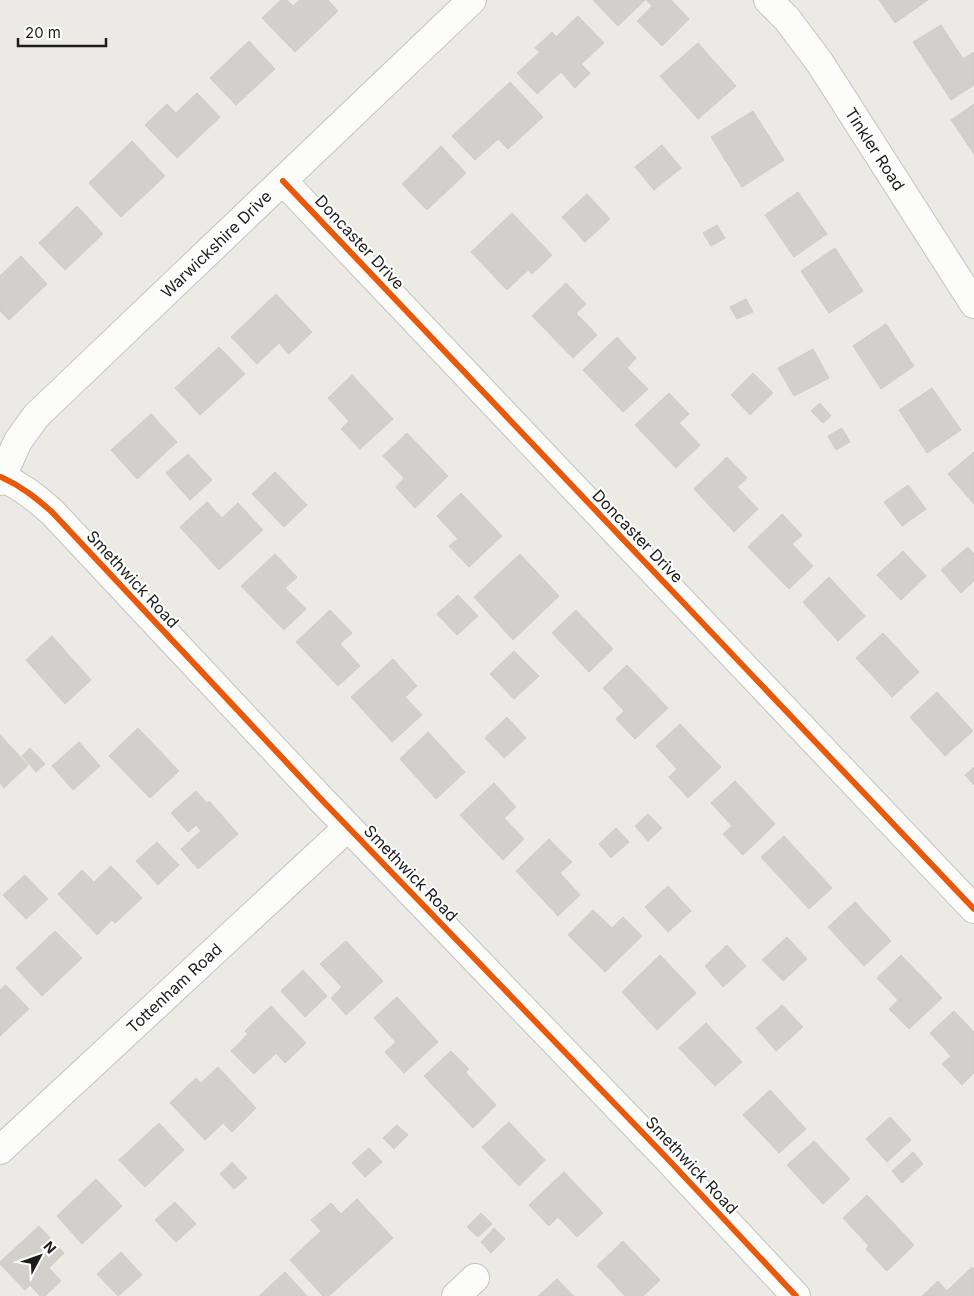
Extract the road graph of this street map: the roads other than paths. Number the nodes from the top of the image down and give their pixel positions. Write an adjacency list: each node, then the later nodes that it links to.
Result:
1 (472, 0): 3 (street, Warwickshire Drive)
2 (768, 0): 4 (street, Tinkler Road)
3 (283, 181): 5 (street, Warwickshire Drive); 7 (street, Doncaster Drive)
4 (974, 304)
5 (1, 479): 6 (street, Smethwick Road)
6 (348, 827): 8 (street, Tottenham Road); 9 (street, Smethwick Road)
7 (974, 909)
8 (0, 1150)
9 (796, 1296)

